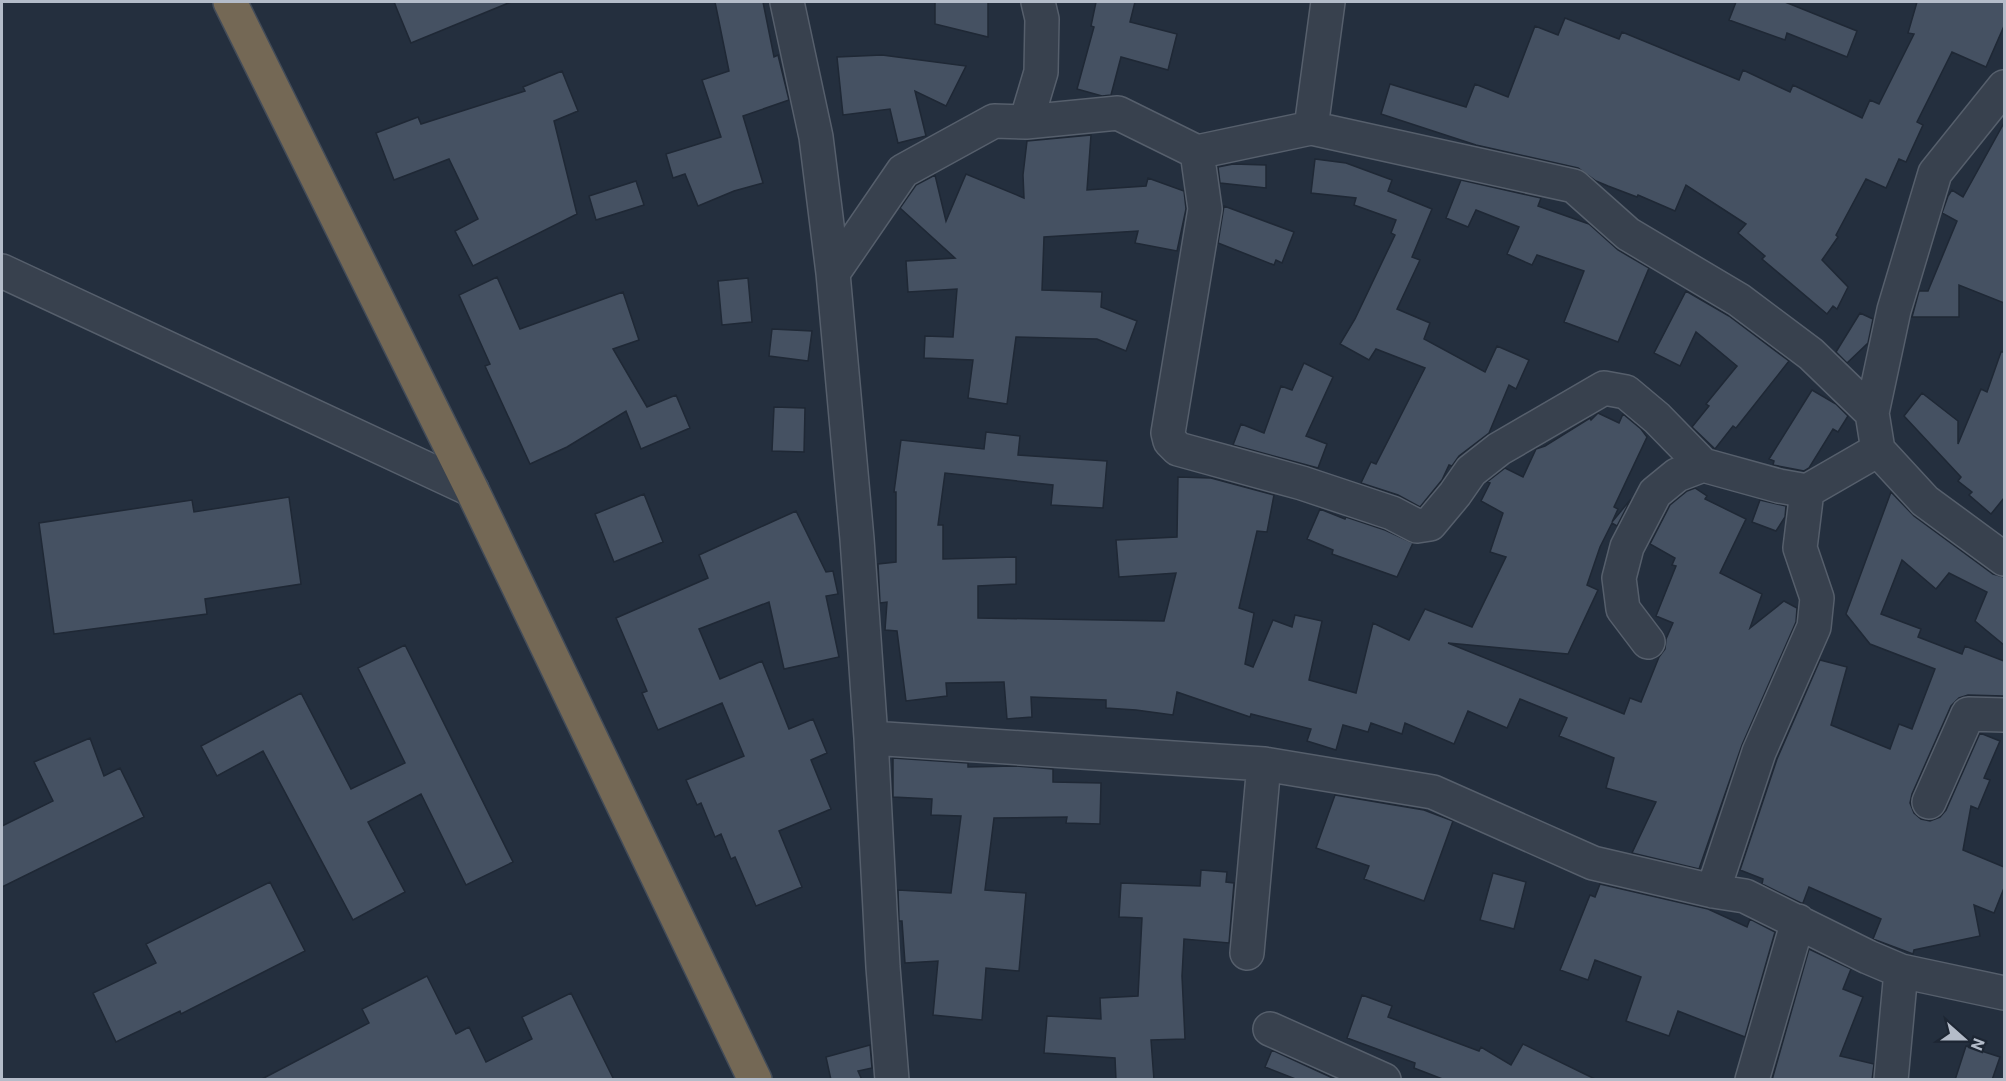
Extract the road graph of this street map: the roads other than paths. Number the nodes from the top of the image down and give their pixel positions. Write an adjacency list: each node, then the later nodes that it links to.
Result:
1 (230, 2): 14 (highway)
2 (787, 2): 10 (street)
3 (1038, 2): 6 (street)
4 (1328, 2): 7 (street)
5 (2004, 87): 11 (street)
6 (1026, 122): 8 (street); 10 (street)
7 (1311, 128): 8 (street); 11 (street)
8 (1197, 152): 13 (street)
9 (2, 272): 14 (street)
10 (833, 273): 19 (street)
11 (1872, 413): 12 (street)
12 (1878, 450): 15 (street); 16 (street)
13 (1703, 465): 15 (street); 17 (street)
14 (472, 490): 28 (highway)
15 (1807, 491): 22 (street)
16 (2004, 559)
17 (1648, 642)
18 (2004, 715): 21 (street)
19 (871, 738): 20 (street); 29 (street)
20 (1264, 764): 22 (street); 24 (street)
21 (1929, 802)
22 (1713, 891): 23 (street)
23 (1798, 921): 25 (street); 31 (street)
24 (1247, 953)
25 (1901, 971): 26 (street); 32 (street)
26 (2004, 993)
27 (1270, 1029): 30 (street)
28 (755, 1080)
29 (892, 1080)
30 (1384, 1080)
31 (1752, 1080)
32 (1891, 1080)

